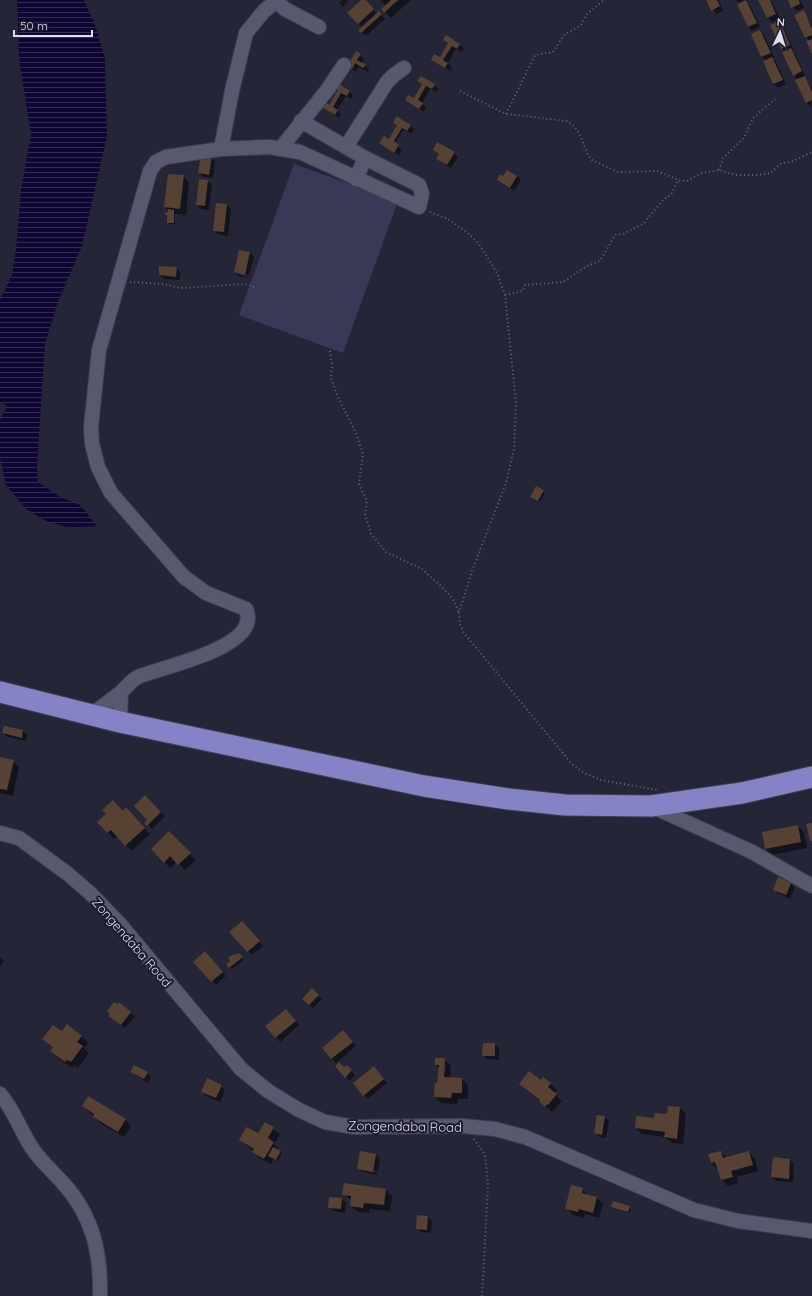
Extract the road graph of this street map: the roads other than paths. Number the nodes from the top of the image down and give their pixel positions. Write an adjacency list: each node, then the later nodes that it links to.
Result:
1 (276, 0): 2 (street); 8 (street)
2 (320, 27)
3 (344, 66): 5 (street)
4 (404, 68): 6 (street)
5 (301, 121): 6 (street); 7 (street)
6 (346, 147): 9 (street)
7 (281, 148): 8 (street); 10 (street)
8 (221, 150): 12 (street)
9 (365, 158): 10 (street); 10 (street)
10 (356, 179)
11 (0, 692): 13 (highway)
12 (121, 693): 13 (street); 14 (street)
13 (90, 716): 14 (highway)
14 (120, 722): 16 (highway)
15 (812, 777): 16 (highway)
16 (651, 806): 18 (street)
17 (0, 833): 20 (street, Zongendaba Road)
18 (812, 886)
19 (0, 1094): 21 (street)
20 (812, 1231)
21 (100, 1296)

